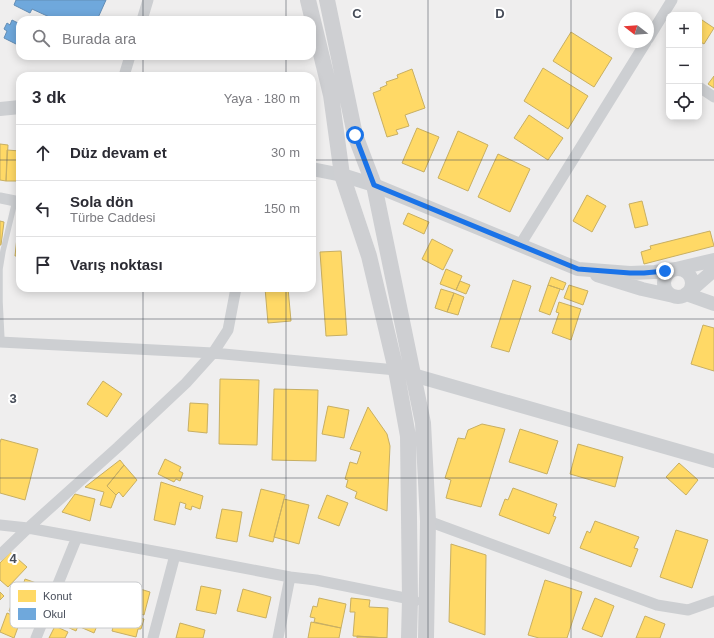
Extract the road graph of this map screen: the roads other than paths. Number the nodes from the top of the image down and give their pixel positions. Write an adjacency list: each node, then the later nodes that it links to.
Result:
1 (148, 0): 5 (street)
2 (308, 0): 6 (main road)
3 (327, 0): 18 (main road)
4 (672, 0): 7 (street)
5 (143, 16)
6 (312, 16)
7 (654, 29)
8 (316, 33): 17 (main road)
9 (642, 48): 22 (street)
10 (129, 60): 11 (street)
11 (125, 72)
12 (702, 89): 13 (street)
13 (714, 97)
14 (16, 107): 15 (street)
15 (0, 109)
16 (316, 170): 17 (street)
17 (342, 175): 18 (street); 33 (main road)
18 (374, 185): 22 (street); 34 (main road)
19 (0, 198): 20 (street)
20 (16, 201)
21 (16, 207): 23 (lane)
22 (520, 245): 25 (street)
23 (2, 251): 31 (lane)
24 (714, 260): 26 (street)
25 (578, 269): 26 (street); 29 (street)
26 (676, 269): 29 (street); 29 (street)
27 (714, 270): 29 (street)
28 (235, 292): 32 (street)
29 (685, 294): 30 (street)
30 (714, 304)
31 (1, 342): 32 (street)
32 (213, 353): 33 (street); 38 (street)
33 (396, 370): 34 (street); 44 (main road)
34 (413, 375): 35 (street); 36 (main road)
35 (714, 461)
36 (428, 521): 45 (street); 46 (main road)
37 (0, 525): 38 (street)
38 (28, 528): 39 (street); 40 (street)
39 (77, 537): 41 (street); 43 (street)
40 (0, 555)
41 (175, 555): 42 (street); 49 (street)
42 (290, 577): 44 (street); 50 (street)
43 (59, 582)
44 (410, 599): 46 (street); 51 (main road)
45 (714, 601)
46 (427, 605): 52 (main road)
47 (40, 628): 48 (street)
48 (36, 638)
49 (154, 638)
50 (278, 638)
51 (409, 638)
52 (426, 638)

